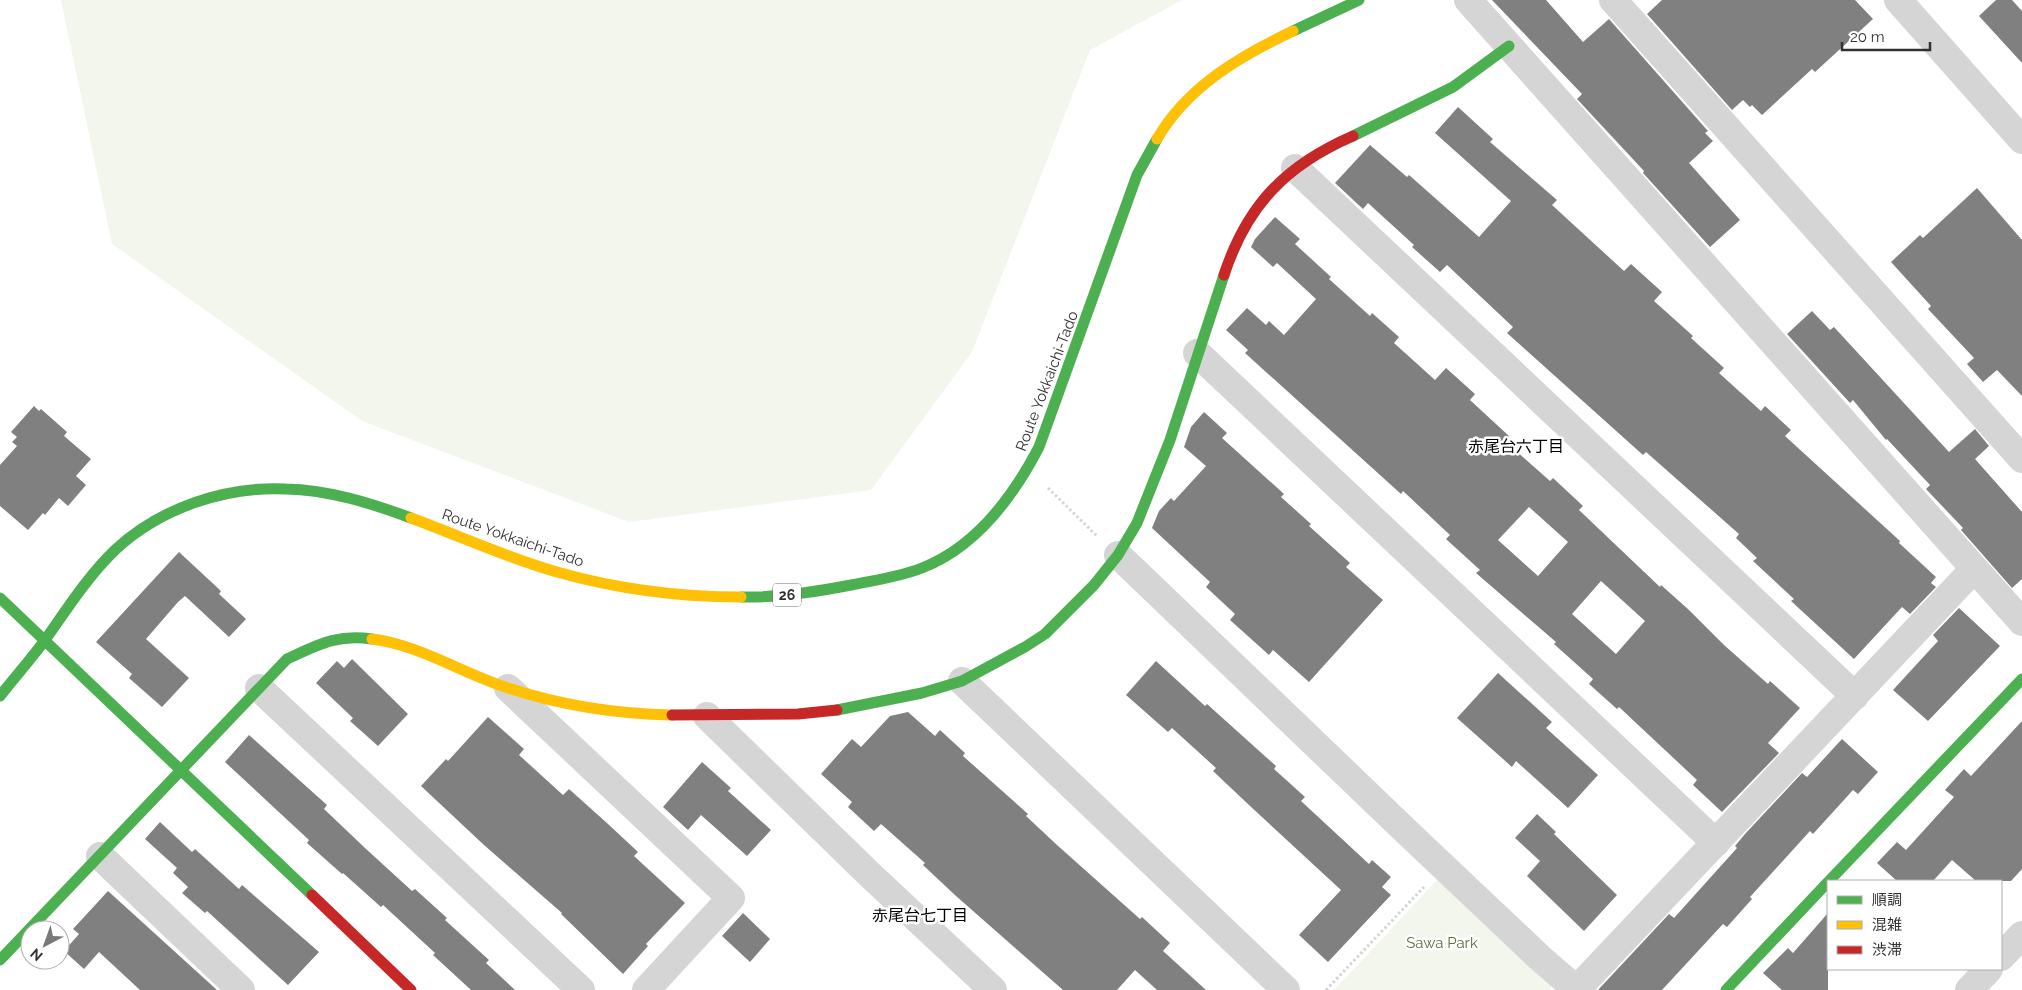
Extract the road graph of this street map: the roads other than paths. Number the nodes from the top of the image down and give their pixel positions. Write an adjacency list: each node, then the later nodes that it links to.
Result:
1 (1359, 0): 14 (street, Route Yokkaichi-Tado / 26)
2 (1468, 0): 5 (street)
3 (1613, 0): 9 (street)
4 (1898, 0): 6 (street)
5 (1509, 46): 7 (street); 11 (street)
6 (2022, 140)
7 (1295, 168): 8 (street); 20 (street)
8 (1197, 353): 10 (street); 23 (street)
9 (2022, 459)
10 (1118, 555): 16 (street); 37 (street)
11 (1974, 569): 13 (street); 20 (street)
12 (0, 598): 14 (street)
13 (2022, 622)
14 (44, 641): 19 (street, Route Yokkaichi-Tado / 26); 22 (street)
15 (2022, 679): 25 (street)
16 (962, 681): 21 (street); 36 (street)
17 (259, 688): 18 (street); 22 (street); 33 (street)
18 (508, 688): 21 (street); 34 (street)
19 (0, 696)
20 (1855, 696): 23 (street)
21 (707, 716): 35 (street)
22 (181, 769): 24 (street); 32 (street)
23 (1716, 843): 37 (street)
24 (100, 856): 29 (street); 31 (street)
25 (1831, 880)
26 (1827, 884): 38 (street)
27 (2022, 935): 28 (street)
28 (2002, 956)
29 (0, 960)
30 (1988, 970): 39 (street)
31 (241, 990)
32 (411, 990)
33 (581, 990)
34 (646, 990)
35 (993, 990)
36 (1286, 990)
37 (1577, 990)
38 (1726, 990)
39 (1969, 990)

